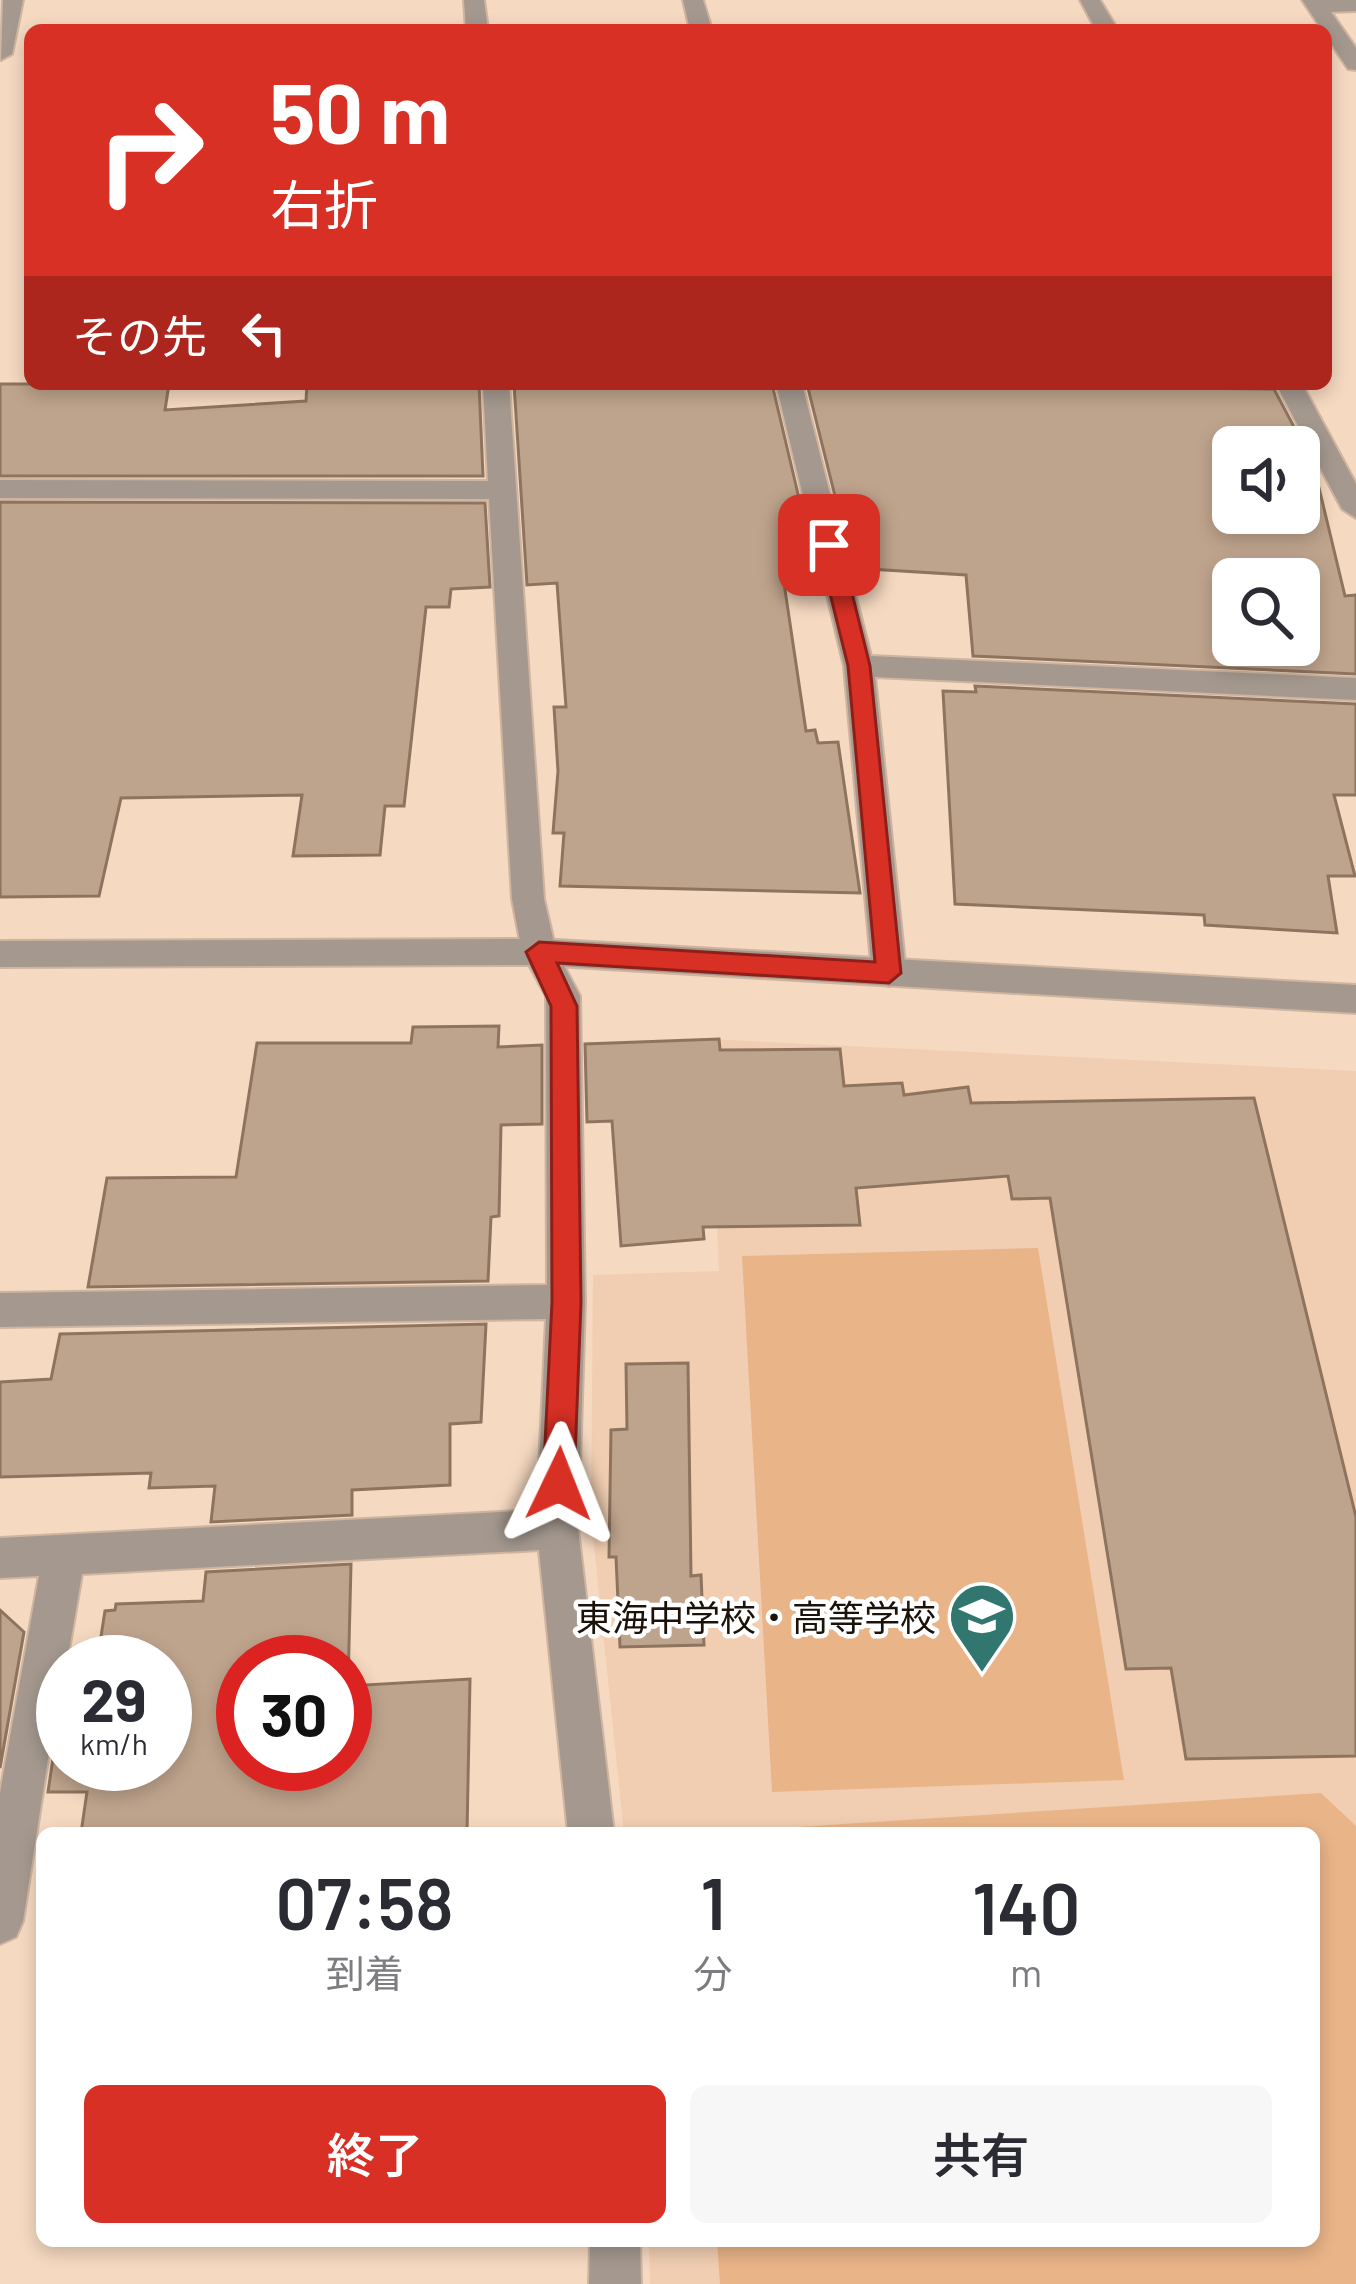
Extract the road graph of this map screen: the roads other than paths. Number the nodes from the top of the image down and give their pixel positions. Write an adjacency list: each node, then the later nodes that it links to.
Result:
1 (13, 0): 5 (street)
2 (1314, 3): 3 (street)
3 (1356, 5)
4 (1332, 29): 6 (street)
5 (1, 54)
6 (1356, 64)
7 (496, 390): 11 (street)
8 (790, 390): 13 (street)
9 (1292, 390): 12 (street)
10 (0, 489): 11 (street)
11 (502, 490): 15 (street)
12 (1356, 509)
13 (859, 666): 14 (street); 17 (street)
14 (1356, 689)
15 (539, 952): 16 (street); 17 (street); 19 (street)
16 (0, 953)
17 (889, 973): 18 (street)
18 (1356, 999)
19 (566, 1302): 20 (street); 21 (street)
20 (0, 1310)
21 (556, 1529): 22 (street); 24 (street)
22 (64, 1555): 23 (street); 25 (street)
23 (0, 1558)
24 (590, 1827)
25 (0, 1921)
26 (615, 2247): 27 (street)
27 (615, 2284)

